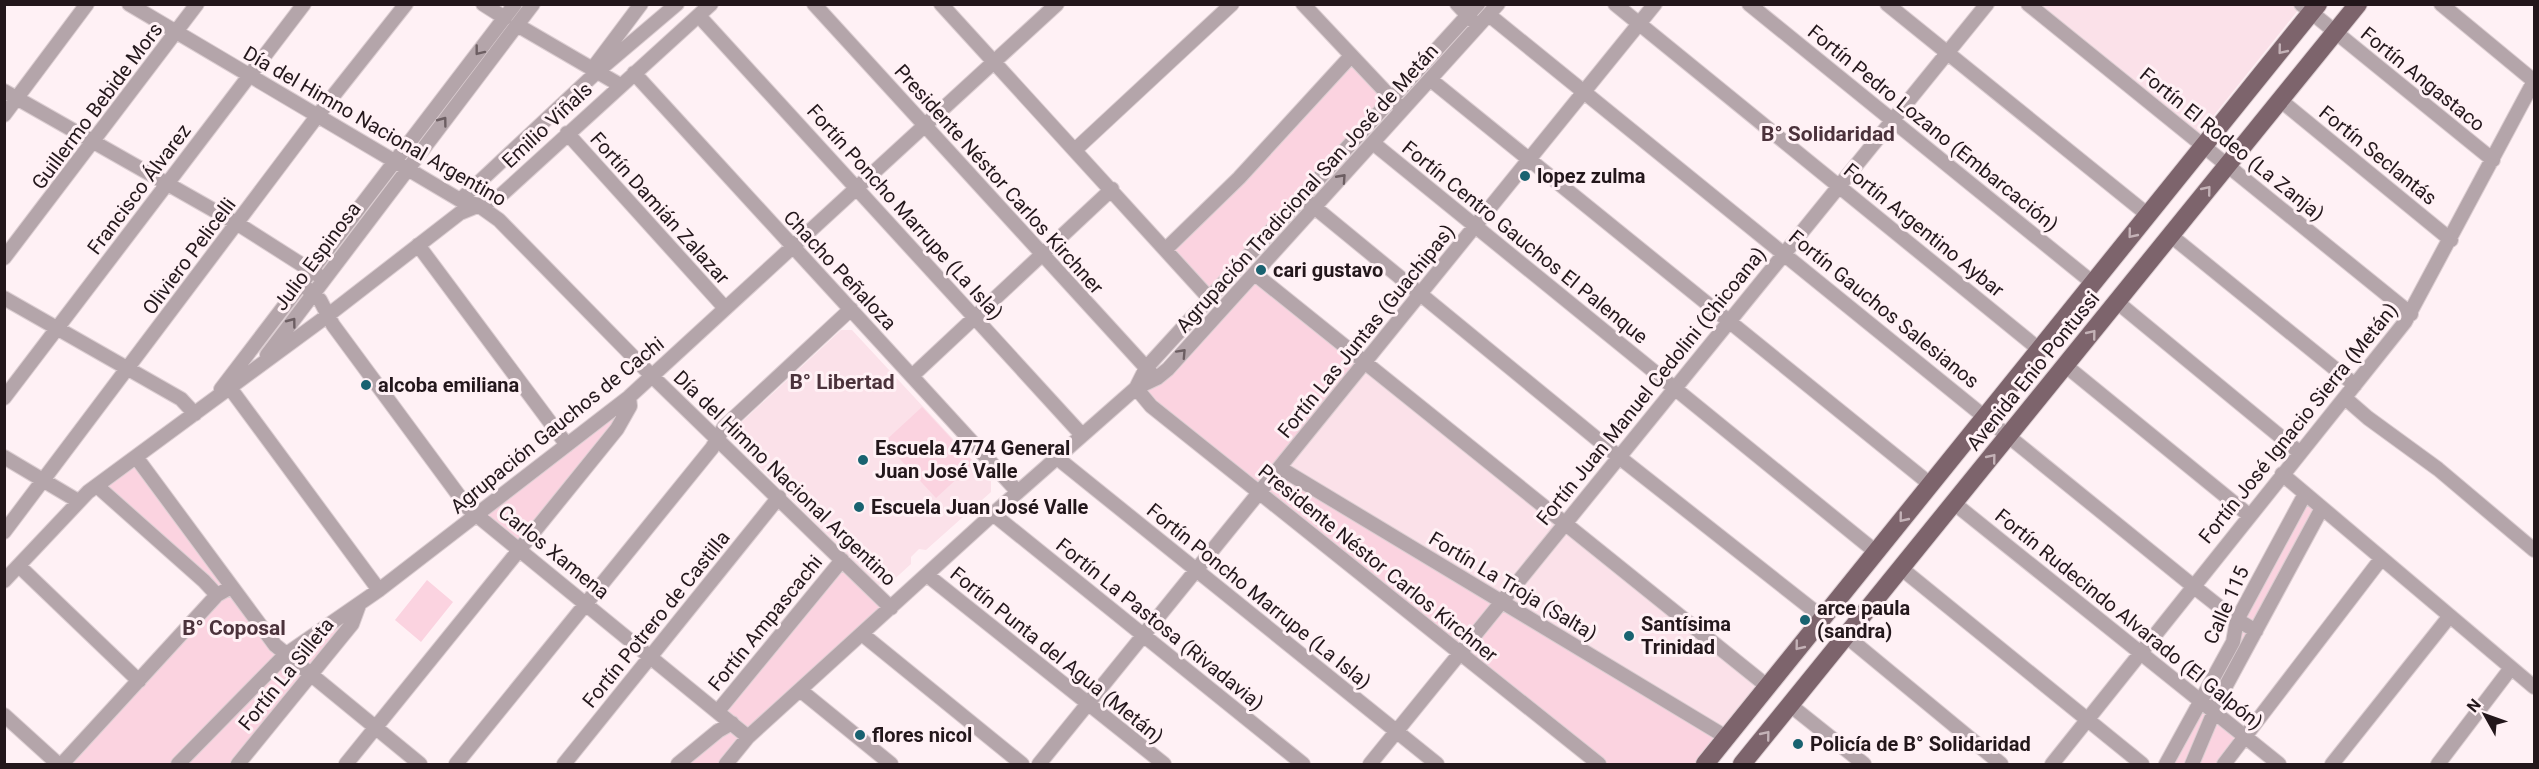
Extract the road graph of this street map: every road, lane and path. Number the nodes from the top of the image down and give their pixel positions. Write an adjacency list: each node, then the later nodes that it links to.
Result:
1 (87, 4): 47 (street)
2 (129, 4): 34 (street, Día del Himno Nacional Argentino)
3 (197, 4): 34 (street, Guillermo Bebide Mors)
4 (304, 4): 41 (street, Francisco Álvarez)
5 (406, 4): 52 (street, Oliviero Pelicelli)
6 (483, 4): 31 (street)
7 (515, 4): 31 (street)
8 (532, 4): 31 (street)
9 (641, 4): 39 (street)
10 (677, 4): 39 (street, Emilio Viñals)
11 (711, 4): 29 (street, Emilio Viñals)
12 (814, 4): 54 (street, Presidente Néstor Carlos Kirchner)
13 (942, 4): 38 (street)
14 (1057, 4): 38 (street, Agrupación Gauchos de Cachi)
15 (1232, 4): 59 (street)
16 (1303, 4): 37 (street)
17 (1457, 4): 30 (street)
18 (1478, 4): 30 (street, Agrupación Tradicional San José de Metán)
19 (1615, 4): 32 (street, Fortín Argentino Aybar)
20 (1655, 4): 32 (street, Fortín Las Juntas (Guachipas))
21 (1749, 4): 53 (street, Fortín Pedro Lozano (Embarcación))
22 (1887, 4): 36 (street)
23 (1987, 4): 36 (street, Fortín Juan Manuel Cedolini (Chicoana))
24 (2028, 4): 58 (street, Fortín El Rodeo (La Zanja))
25 (2358, 4): 35 (main road, Avenida Enio Pontussi)
26 (2441, 4): 43 (street)
27 (2310, 7): 35 (street, Fortín Angastaco); 58 (main road, Avenida Enio Pontussi, one-way to 58)
28 (1494, 10): 33 (street, Agrupación Tradicional San José de Metán); 46 (street, Fortín Gauchos Salesianos)
29 (699, 16): 40 (street, Emilio Viñals); 67 (street, Fortín Poncho Marrupe (La Isla))
30 (1467, 16): 33 (street); 48 (street, Agrupación Tradicional San José de Metán)
31 (511, 21): 39 (street); 60 (street, Julio Espinosa, one-way to 60); 64 (street, Julio Espinosa, one-way to 31)
32 (1639, 24): 46 (street, Fortín Las Juntas (Guachipas)); 66 (street, Fortín Argentino Aybar)
33 (1479, 27): 42 (street, Agrupación Tradicional San José de Metán)
34 (176, 32): 41 (street, Día del Himno Nacional Argentino); 56 (street, Guillermo Bebide Mors)
35 (2335, 33): 49 (main road, Avenida Enio Pontussi); 62 (street, Fortín Angastaco)
36 (1947, 53): 53 (street, Fortín Juan Manuel Cedolini (Chicoana)); 73 (street)
37 (1351, 56): 48 (street); 80 (street)
38 (995, 63): 54 (street, Agrupación Gauchos de Cachi); 59 (street)
39 (595, 70): 44 (street); 70 (street, Emilio Viñals)
40 (634, 73): 44 (street, Emilio Viñals); 79 (street, Chacho Peñaloza)
41 (250, 76): 52 (street, Día del Himno Nacional Argentino); 65 (street, Francisco Álvarez)
42 (1431, 80): 50 (street, Agrupación Tradicional San José de Metán); 61 (street)
43 (2534, 81): 62 (street, Fortín José Ignacio Sierra (Metán))
44 (620, 85): 55 (street, Emilio Viñals)
45 (4, 91): 47 (street)
46 (1585, 92): 61 (street, Fortín Las Juntas (Guachipas)); 81 (street, Fortín Gauchos Salesianos)
47 (17, 99): 51 (street); 56 (street)
48 (1392, 99): 50 (street); 69 (street, Agrupación Tradicional San José de Metán)
49 (2280, 100): 63 (main road, Avenida Enio Pontussi); 77 (street, Fortín Seclantás)
50 (1404, 110): 57 (street, Agrupación Tradicional San José de Metán)
51 (4, 115)
52 (318, 115): 60 (street, Día del Himno Nacional Argentino); 74 (street, Oliviero Pelicelli)
53 (1892, 120): 66 (street, Fortín Juan Manuel Cedolini (Chicoana)); 87 (street, Fortín Pedro Lozano (Embarcación))
54 (924, 127): 67 (street, Agrupación Gauchos de Cachi); 82 (street, Presidente Néstor Carlos Kirchner)
55 (567, 133): 71 (street, Emilio Viñals); 94 (street, Fortín Damián Zalazar)
56 (94, 143): 65 (street); 83 (street, Guillermo Bebide Mors)
57 (1373, 143): 72 (street, Agrupación Tradicional San José de Metán, one-way to 57); 75 (street, Fortín Centro Gauchos El Palenque)
58 (2203, 146): 63 (street, Fortín El Rodeo (La Zanja)); 73 (main road, Avenida Enio Pontussi)
59 (1076, 149): 68 (street)
60 (395, 159): 64 (street, Día del Himno Nacional Argentino); 84 (street, Julio Espinosa)
61 (1530, 160): 75 (street, Fortín Las Juntas (Guachipas)); 99 (street)
62 (2493, 160): 77 (street, Fortín José Ignacio Sierra (Metán))
63 (2227, 165): 76 (main road, Avenida Enio Pontussi, one-way to 63); 96 (street, Fortín El Rodeo (La Zanja))
64 (408, 168): 70 (street, Día del Himno Nacional Argentino); 86 (street, Julio Espinosa)
65 (168, 184): 74 (street); 100 (street, Francisco Álvarez)
66 (1838, 186): 81 (street, Fortín Juan Manuel Cedolini (Chicoana)); 101 (street, Fortín Argentino Aybar)
67 (857, 189): 79 (street, Agrupación Gauchos de Cachi); 98 (street, Fortín Poncho Marrupe (La Isla))
68 (1112, 189): 80 (street); 82 (street)
69 (1302, 197): 72 (street); 92 (street, Agrupación Tradicional San José de Metán)
70 (460, 200): 71 (street, Día del Himno Nacional Argentino)
71 (478, 205): 78 (street, Emilio Viñals); 107 (street, Día del Himno Nacional Argentino)
72 (1314, 208): 85 (street, Agrupación Tradicional San José de Metán); 90 (street)
73 (2148, 215): 87 (main road, Avenida Enio Pontussi, one-way to 87)
74 (238, 224): 84 (street); 106 (street, Oliviero Pelicelli)
75 (1476, 226): 90 (street, Fortín Las Juntas (Guachipas)); 113 (street, Fortín Centro Gauchos El Palenque)
76 (2170, 236): 93 (main road, Avenida Enio Pontussi); 110 (street)
77 (2451, 240): 96 (street, Fortín José Ignacio Sierra (Metán))
78 (418, 245): 97 (street, Emilio Viñals); 123 (street)
79 (792, 247): 94 (street, Agrupación Gauchos de Cachi); 95 (street, Chacho Peñaloza)
80 (1166, 249): 92 (street)
81 (1784, 253): 99 (street, Fortín Juan Manuel Cedolini (Chicoana)); 119 (street, Fortín Gauchos Salesianos)
82 (1041, 254): 98 (street); 105 (street, Presidente Néstor Carlos Kirchner)
83 (4, 258)
84 (313, 270): 86 (street); 88 (street, Julio Espinosa)
85 (1255, 274): 102 (street); 109 (street, Agrupación Tradicional San José de Metán, one-way to 85)
86 (323, 280): 89 (street, Julio Espinosa)
87 (2093, 283): 101 (main road, Avenida Enio Pontussi)
88 (302, 284): 89 (street, Carlos Xamena); 117 (street, Julio Espinosa)
89 (313, 293): 97 (street, Carlos Xamena); 104 (street, Julio Espinosa, one-way to 89)
90 (1420, 293): 102 (street, Fortín Las Juntas (Guachipas)); 128 (street)
91 (4, 298): 100 (street)
92 (1210, 298): 105 (street, Agrupación Tradicional San José de Metán)
93 (2117, 302): 103 (main road, Avenida Enio Pontussi, one-way to 93); 124 (street)
94 (725, 308): 107 (street, Agrupación Gauchos de Cachi)
95 (850, 309): 108 (street, Chacho Peñaloza); 121 (street)
96 (2411, 314): 110 (street, Fortín José Ignacio Sierra (Metán))
97 (327, 316): 104 (street, Emilio Viñals); 142 (street, Carlos Xamena)
98 (974, 316): 108 (street); 120 (street, Fortín Poncho Marrupe (La Isla))
99 (1728, 322): 113 (street, Fortín Juan Manuel Cedolini (Chicoana)); 132 (street)
100 (57, 329): 106 (street); 115 (street, Francisco Álvarez)
101 (2040, 350): 119 (main road, Avenida Enio Pontussi)
102 (1365, 361): 129 (street, Fortín Las Juntas (Guachipas)); 144 (street)
103 (2066, 366): 122 (main road, Avenida Enio Pontussi); 143 (street)
104 (256, 368): 111 (street)
105 (1146, 368): 109 (street, Presidente Néstor Carlos Kirchner); 112 (street, Agrupación Tradicional San José de Metán)
106 (129, 369): 118 (street); 131 (street, Oliviero Pelicelli)
107 (652, 376): 114 (street, Agrupación Gauchos de Cachi); 121 (street, Día del Himno Nacional Argentino)
108 (912, 376): 134 (street, Chacho Peñaloza)
109 (1157, 378): 112 (street, Agrupación Tradicional San José de Metán)
110 (2355, 385): 116 (street, Fortín José Ignacio Sierra (Metán))
111 (230, 388): 117 (street); 158 (street)
112 (1136, 388): 120 (street, Agrupación Tradicional San José de Metán); 135 (street, Presidente Néstor Carlos Kirchner)
113 (1674, 388): 128 (street, Fortín Juan Manuel Cedolini (Chicoana)); 148 (street, Fortín Centro Gauchos El Palenque)
114 (629, 397): 123 (street, Agrupación Gauchos de Cachi); 146 (street)
115 (4, 398)
116 (2345, 398): 124 (street, Fortín José Ignacio Sierra (Metán)); 147 (street)
117 (210, 403): 118 (street)
118 (195, 414): 126 (street)
119 (1986, 416): 122 (street, Fortín Gauchos Salesianos); 132 (main road, Avenida Enio Pontussi)
120 (1082, 435): 127 (street, Agrupación Tradicional San José de Metán)
121 (718, 437): 137 (street, Día del Himno Nacional Argentino); 161 (street)
122 (2010, 437): 139 (main road, Avenida Enio Pontussi, one-way to 122); 156 (street, Fortín Gauchos Salesianos)
123 (567, 445): 142 (street, Agrupación Gauchos de Cachi)
124 (2299, 452): 130 (street, Fortín José Ignacio Sierra (Metán))
125 (4, 457): 131 (street)
126 (136, 457): 133 (street); 157 (street)
127 (1056, 457): 134 (street, Agrupación Tradicional San José de Metán); 153 (street, Fortín Poncho Marrupe (La Isla))
128 (1619, 457): 144 (street, Fortín Juan Manuel Cedolini (Chicoana)); 164 (street)
129 (1280, 468): 135 (street, Fortín Las Juntas (Guachipas)); 160 (street, Fortín La Troja (Salta))
130 (2282, 474): 136 (street); 143 (street, Fortín José Ignacio Sierra (Metán))
131 (44, 479): 138 (street); 145 (street, Oliviero Pelicelli)
132 (1930, 484): 148 (main road, Avenida Enio Pontussi, one-way to 148)
133 (97, 486): 138 (street); 159 (street)
134 (1018, 492): 141 (street, Agrupación Tradicional San José de Metán)
135 (1261, 493): 153 (street, Fortín Las Juntas (Guachipas)); 171 (street, Presidente Néstor Carlos Kirchner)
136 (2305, 494): 140 (street); 166 (street, Calle 115)
137 (779, 497): 150 (street, Día del Himno Nacional Argentino); 174 (street, Fortín Potrero de Castilla)
138 (78, 501): 151 (street)
139 (1955, 504): 152 (main road, Avenida Enio Pontussi); 172 (street, Fortín Rudecindo Alvarado (El Galpón))
140 (2322, 508): 149 (street); 167 (street)
141 (993, 514): 154 (street, Agrupación Tradicional San José de Metán); 169 (street, Fortín La Pastosa (Rivadavia))
142 (477, 516): 146 (street, Carlos Xamena); 158 (street, Agrupación Gauchos de Cachi)
143 (2250, 516): 156 (street, Fortín José Ignacio Sierra (Metán))
144 (1564, 525): 160 (street, Fortín Juan Manuel Cedolini (Chicoana)); 178 (street)
145 (4, 532)
146 (522, 550): 161 (street, Carlos Xamena); 189 (street)
147 (2535, 550)
148 (1876, 552): 164 (main road, Avenida Enio Pontussi)
149 (2380, 559): 165 (street); 193 (street)
150 (842, 560): 163 (street, Día del Himno Nacional Argentino); 184 (street, Fortín Ampascachi)
151 (19, 566): 155 (street); 177 (street)
152 (1902, 569): 170 (main road, Avenida Enio Pontussi); 187 (street)
153 (1196, 571): 169 (street, Fortín Las Juntas (Guachipas)); 190 (street, Fortín Poncho Marrupe (La Isla))
154 (927, 575): 163 (street, Agrupación Tradicional San José de Metán); 182 (street, Fortín Punta del Agua (Metán))
155 (4, 581)
156 (2193, 586): 166 (street, Fortín Gauchos Salesianos); 172 (street, Fortín José Ignacio Sierra (Metán))
157 (231, 587): 159 (street); 173 (street)
158 (379, 590): 162 (street, Agrupación Gauchos de Cachi)
159 (217, 596): 177 (street)
160 (1502, 602): 171 (street, Fortín Juan Manuel Cedolini (Chicoana)); 192 (street, Fortín La Troja (Salta))
161 (587, 603): 174 (street, Carlos Xamena); 199 (street)
162 (358, 605): 173 (street, Agrupación Gauchos de Cachi); 176 (street, Fortín La Silleta)
163 (891, 608): 168 (street, Agrupación Tradicional San José de Metán)
164 (1822, 617): 178 (main road, Avenida Enio Pontussi, one-way to 178)
165 (2449, 617): 175 (street); 221 (street)
166 (2237, 620): 167 (street, Fortín Gauchos Salesianos); 181 (street, Calle 115)
167 (2256, 631): 186 (street)
168 (862, 634): 180 (street, Agrupación Tradicional San José de Metán); 204 (street)
169 (1143, 636): 182 (street, Fortín Las Juntas (Guachipas)); 207 (street, Fortín La Pastosa (Rivadavia))
170 (1846, 636): 183 (main road, Avenida Enio Pontussi); 214 (street)
171 (1459, 653): 190 (street, Fortín Juan Manuel Cedolini (Chicoana)); 210 (street, Presidente Néstor Carlos Kirchner)
172 (2140, 653): 181 (street, Fortín Rudecindo Alvarado (El Galpón)); 187 (street, Fortín José Ignacio Sierra (Metán))
173 (285, 655): 176 (street); 195 (street, Agrupación Gauchos de Cachi)
174 (651, 656): 184 (street, Carlos Xamena); 200 (street, Fortín Potrero de Castilla)
175 (2511, 668): 179 (street); 222 (street)
176 (311, 675): 189 (street); 196 (street, Fortín La Silleta)
177 (139, 681): 194 (street)
178 (1767, 686): 192 (main road, Avenida Enio Pontussi)
179 (2535, 687)
180 (801, 690): 191 (street, Agrupación Tradicional San José de Metán); 203 (street)
181 (2200, 702): 186 (street, Fortín Rudecindo Alvarado (El Galpón)); 217 (street, Calle 115)
182 (1088, 704): 205 (street, Fortín Las Juntas (Guachipas)); 206 (street, Fortín Punta del Agua (Metán))
183 (1790, 705): 212 (main road, Avenida Enio Pontussi, one-way to 183); 213 (street)
184 (718, 711): 188 (street, Carlos Xamena)
185 (4, 715): 194 (street)
186 (2214, 715): 193 (street, Fortín Rudecindo Alvarado (El Galpón)); 218 (street)
187 (2088, 720): 215 (street, Fortín José Ignacio Sierra (Metán)); 216 (street)
188 (732, 723): 191 (street, Carlos Xamena); 201 (street)
189 (376, 728): 197 (street); 198 (street)
190 (1397, 731): 208 (street, Fortín Juan Manuel Cedolini (Chicoana)); 209 (street, Fortín Poncho Marrupe (La Isla))
191 (748, 737): 202 (street, Agrupación Tradicional San José de Metán)
192 (1726, 737): 211 (main road, Avenida Enio Pontussi)
193 (2245, 738): 219 (street); 220 (street, Fortín Rudecindo Alvarado (El Galpón))
194 (60, 765)
195 (178, 765)
196 (238, 765)
197 (346, 765)
198 (420, 765)
199 (456, 765)
200 (564, 765)
201 (678, 765)
202 (726, 765)
203 (891, 765)
204 (1022, 765)
205 (1039, 765)
206 (1164, 765)
207 (1303, 765)
208 (1370, 765)
209 (1437, 765)
210 (1599, 765)
211 (1705, 765)
212 (1742, 765)
213 (1864, 765)
214 (2001, 765)
215 (2052, 765)
216 (2142, 765)
217 (2166, 765)
218 (2192, 765)
219 (2224, 765)
220 (2279, 765)
221 (2332, 765)
222 (2438, 765)

